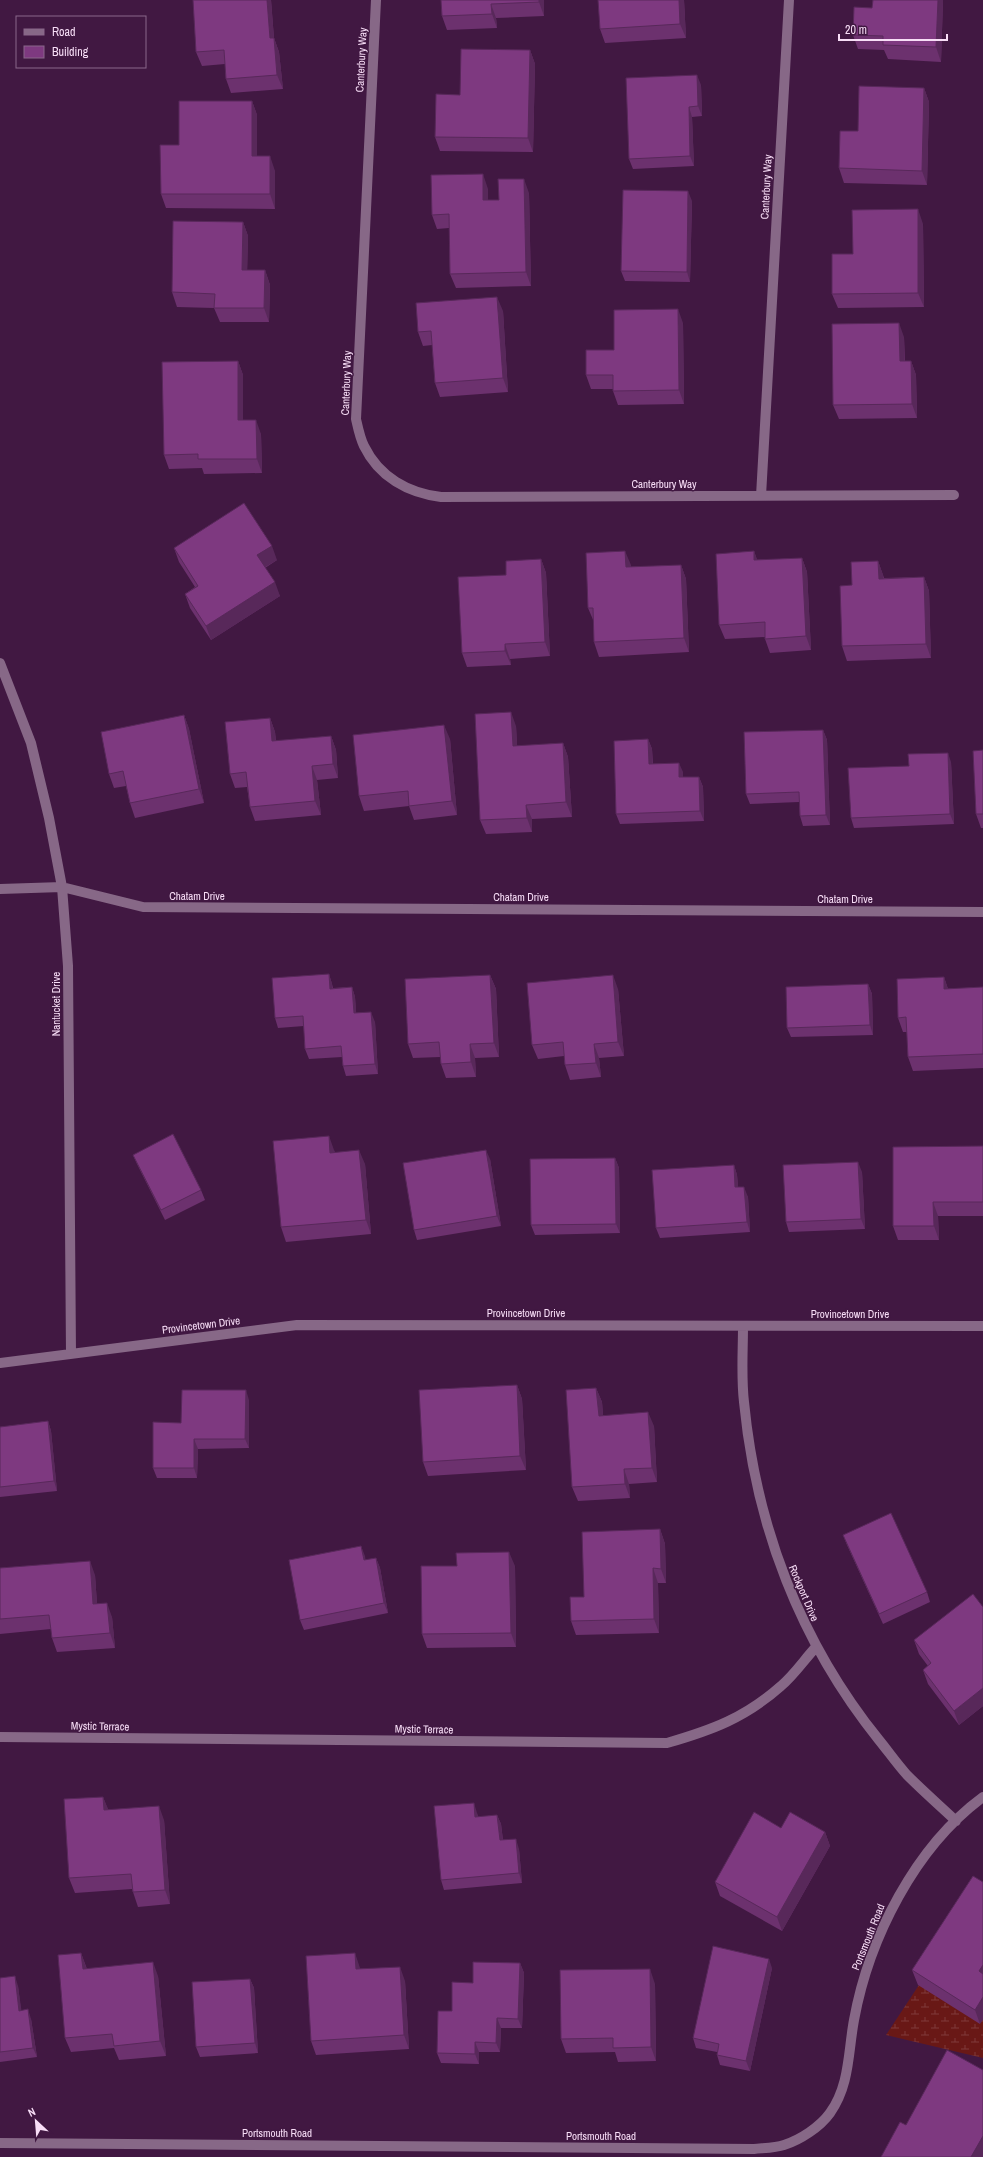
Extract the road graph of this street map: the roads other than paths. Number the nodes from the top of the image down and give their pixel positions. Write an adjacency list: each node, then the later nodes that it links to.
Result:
1 (376, 0): 4 (street, Canterbury Way)
2 (789, 0): 4 (street, Canterbury Way)
3 (954, 495): 4 (street, Canterbury Way)
4 (761, 496)
5 (0, 663): 6 (street, Nantucket Drive)
6 (62, 887): 7 (street, Chatam Drive); 8 (street, Chatam Drive); 11 (street, Nantucket Drive)
7 (0, 889)
8 (983, 912)
9 (743, 1326): 10 (street, Provincetown Drive); 11 (street, Provincetown Drive); 13 (street, Rockport Drive)
10 (983, 1326)
11 (71, 1354): 12 (street, Provincetown Drive)
12 (0, 1363)
13 (816, 1647): 14 (street, Mystic Terrace); 16 (street, Rockport Drive)
14 (0, 1737)
15 (983, 1796): 16 (street, Portsmouth Road)
16 (956, 1821): 17 (street, Portsmouth Road)
17 (0, 2143)

